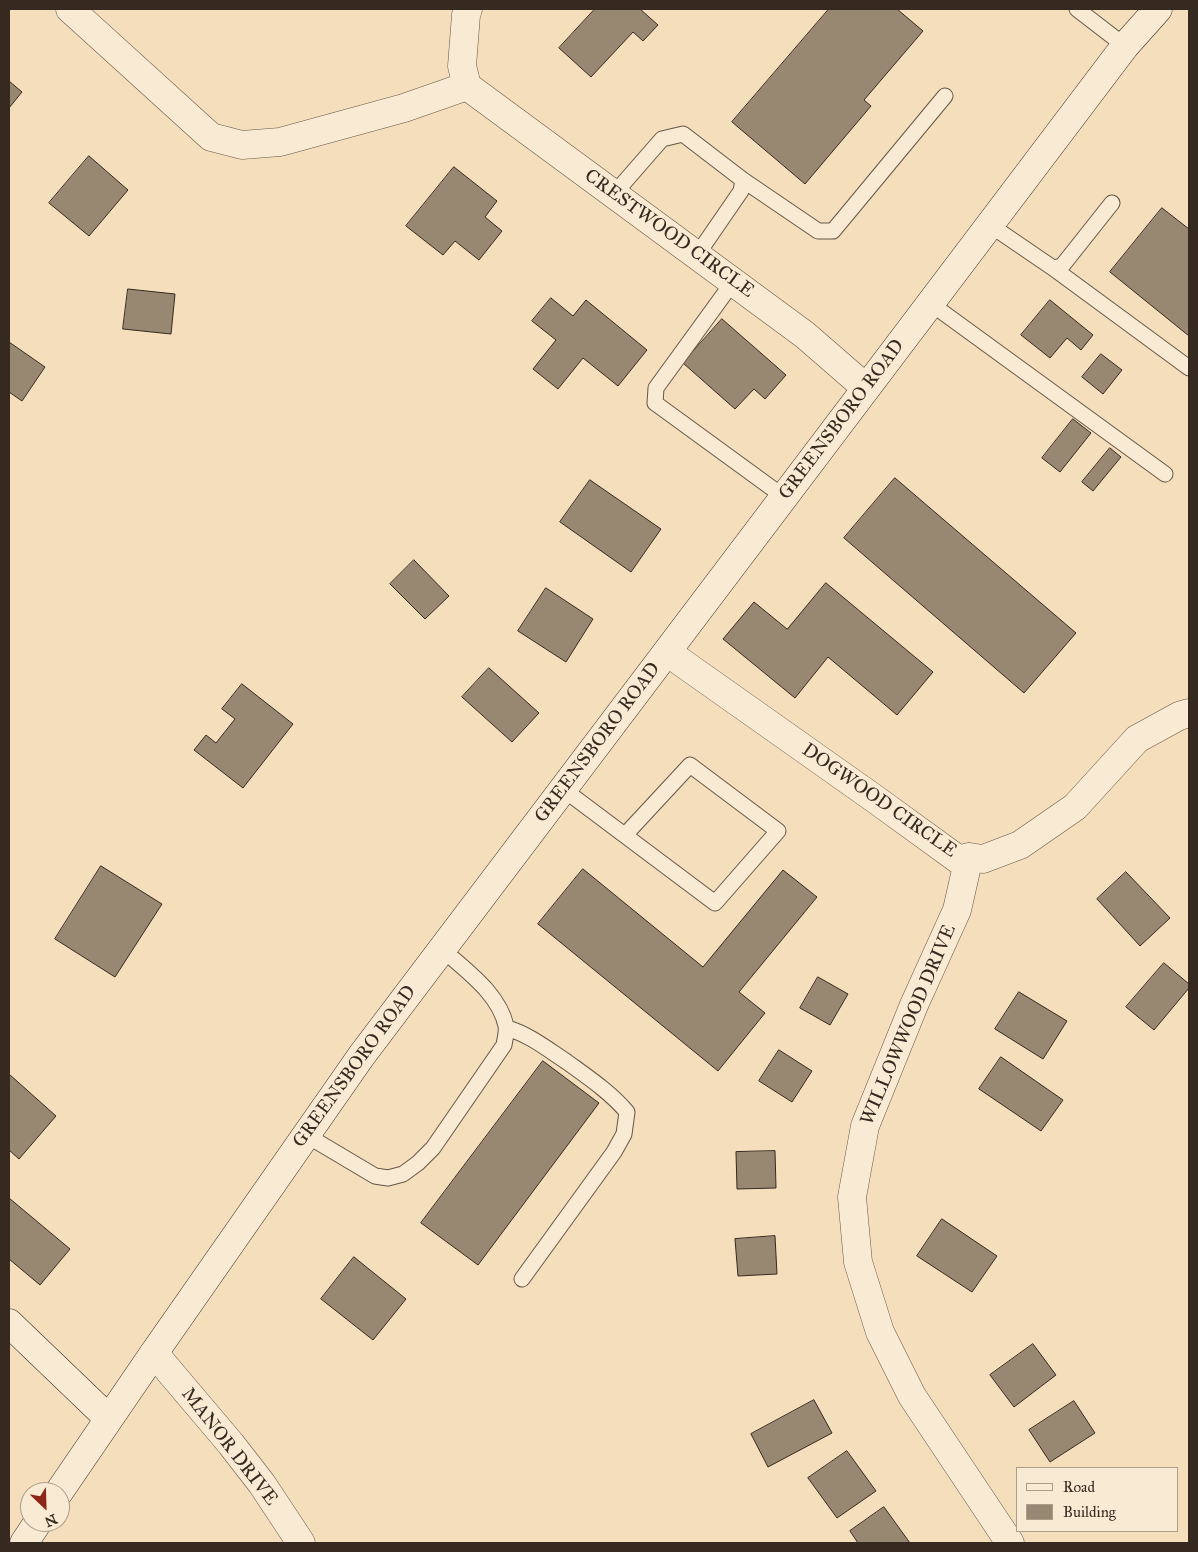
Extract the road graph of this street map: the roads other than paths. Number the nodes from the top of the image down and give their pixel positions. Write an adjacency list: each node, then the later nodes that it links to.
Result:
1 (70, 9): 6 (street)
2 (468, 9): 6 (street)
3 (1077, 9): 5 (lane)
4 (1158, 9): 5 (street, GREENSBORO ROAD)
5 (1125, 46): 11 (street, GREENSBORO ROAD)
6 (467, 86): 9 (street, CRESTWOOD CIRCLE)
7 (945, 96): 8 (lane)
8 (743, 180): 9 (lane); 12 (lane)
9 (614, 194): 12 (street, CRESTWOOD CIRCLE)
10 (1112, 203): 13 (lane)
11 (990, 225): 13 (lane); 15 (street, GREENSBORO ROAD)
12 (697, 255): 14 (street, CRESTWOOD CIRCLE)
13 (1053, 268): 16 (lane)
14 (733, 282): 17 (street, CRESTWOOD CIRCLE); 19 (lane)
15 (930, 303): 17 (street, GREENSBORO ROAD); 18 (lane)
16 (1189, 368)
17 (866, 388): 19 (street, GREENSBORO ROAD)
18 (1165, 474)
19 (784, 496): 20 (street, GREENSBORO ROAD)
20 (667, 652): 22 (street, GREENSBORO ROAD); 24 (street, DOGWOOD CIRCLE)
21 (1189, 714): 24 (street, DOGWOOD CIRCLE)
22 (563, 789): 23 (lane); 25 (street, GREENSBORO ROAD)
23 (625, 835): 23 (lane)
24 (969, 857): 36 (street, WILLOWWOOD DRIVE)
25 (442, 949): 26 (lane); 27 (street, GREENSBORO ROAD)
26 (507, 1028): 27 (lane); 28 (lane)
27 (306, 1135): 30 (street, GREENSBORO ROAD)
28 (522, 1279)
29 (9, 1323): 31 (street)
30 (154, 1353): 31 (street, GREENSBORO ROAD); 35 (street, MANOR DRIVE)
31 (108, 1418): 32 (street, GREENSBORO ROAD)
32 (65, 1482)
33 (31, 1532): 34 (street)
34 (24, 1543)
35 (301, 1543)
36 (1010, 1543)

